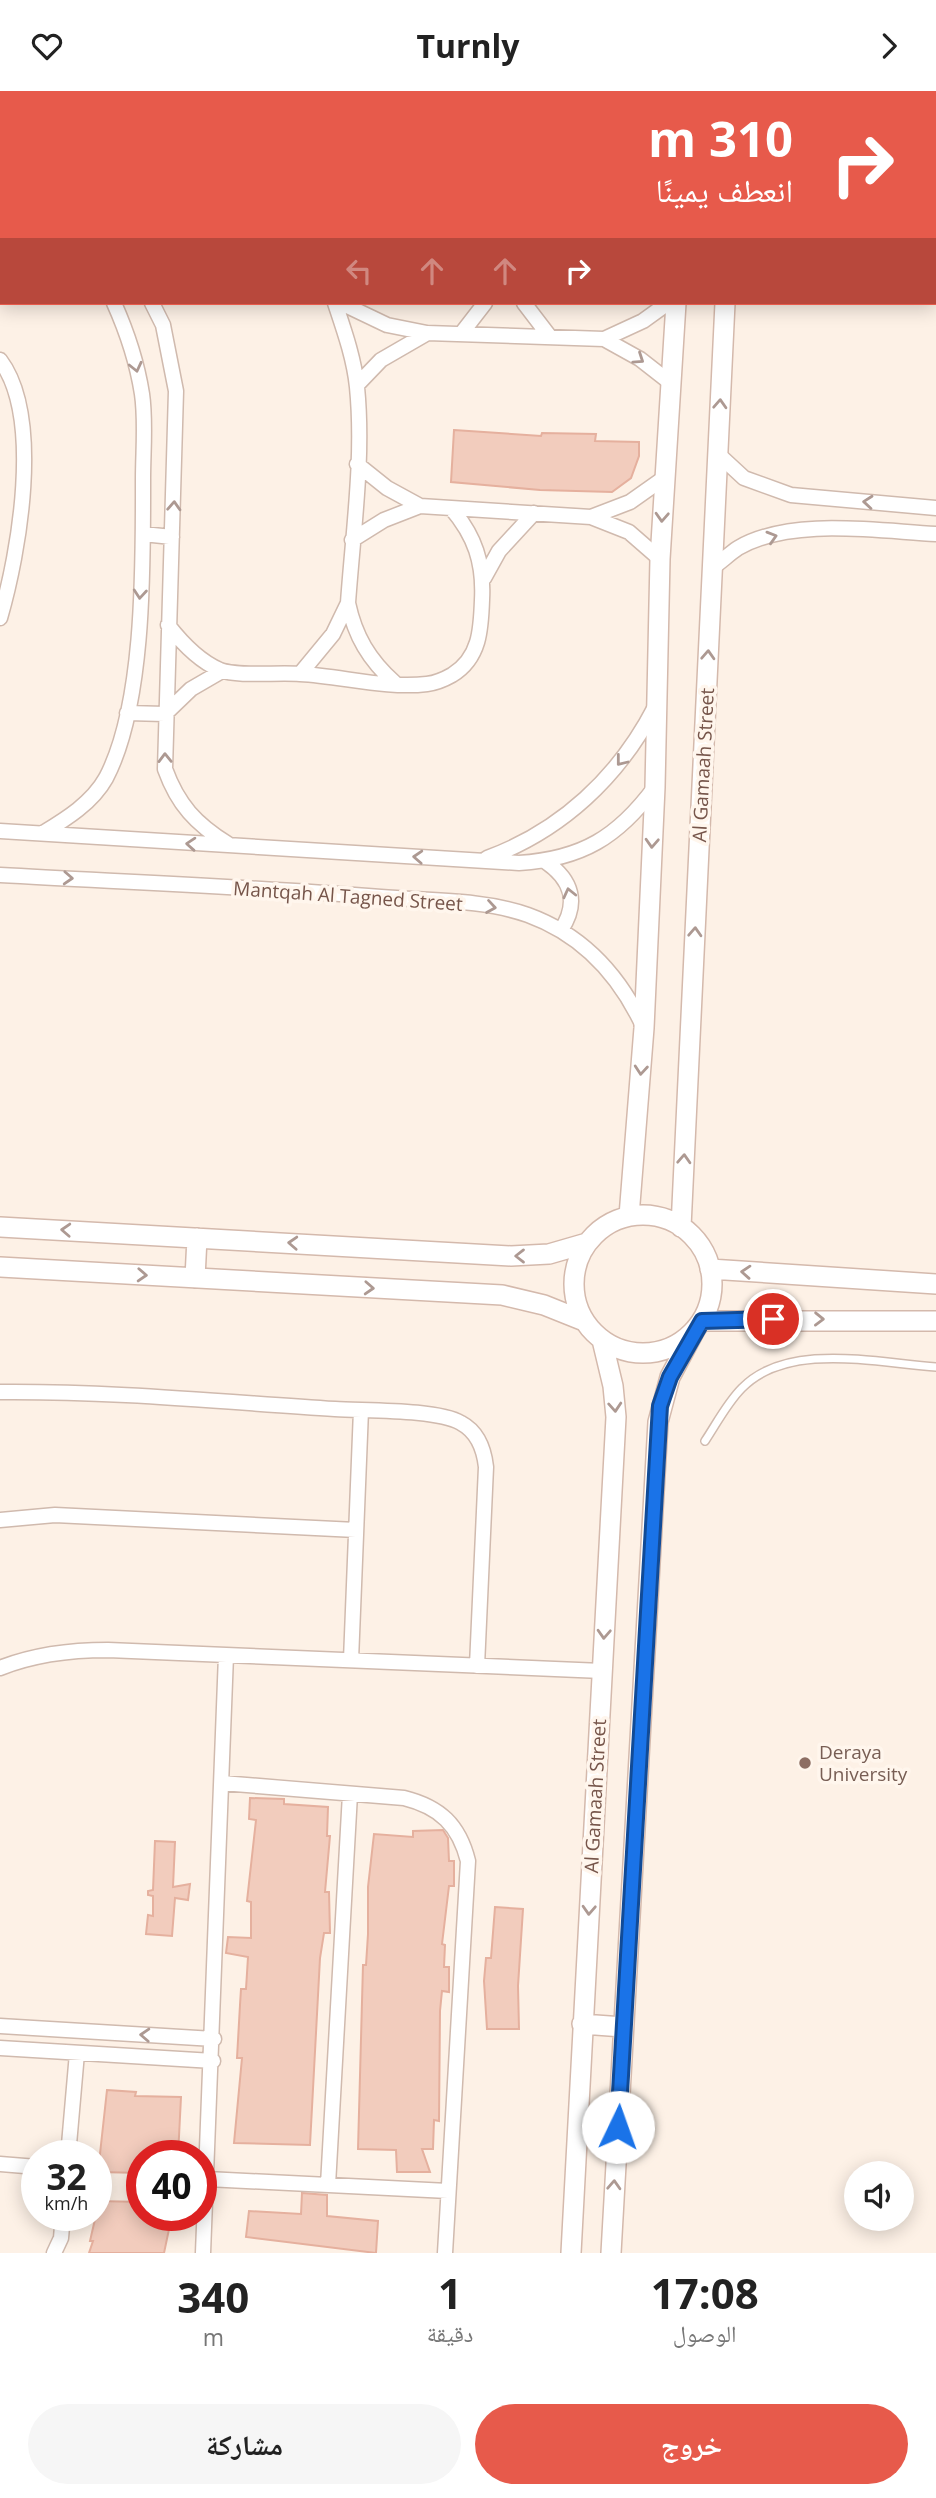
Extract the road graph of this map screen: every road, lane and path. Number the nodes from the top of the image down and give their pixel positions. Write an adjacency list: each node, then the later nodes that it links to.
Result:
1 (115, 305): 25 (street, one-way to 25)
2 (153, 305): 27 (street, one-way to 2)
3 (336, 305): 16 (street)
4 (345, 305): 10 (street)
5 (483, 305): 11 (street)
6 (525, 305): 12 (street)
7 (664, 305): 13 (street)
8 (676, 305): 15 (street)
9 (725, 305): 17 (street, Al Gamaah Street, one-way to 9)
10 (427, 333): 11 (street); 16 (street)
11 (461, 334): 12 (street)
12 (550, 337): 13 (street)
13 (604, 339): 15 (street, one-way to 15)
14 (0, 360): 32 (street)
15 (672, 384): 19 (street)
16 (357, 385): 18 (street)
17 (718, 454): 22 (street, one-way to 17); 30 (street, Al Gamaah Street)
18 (357, 464): 20 (street); 28 (street)
19 (664, 478): 24 (street); 29 (street, one-way to 29)
20 (420, 506): 21 (street); 28 (street)
21 (451, 508): 23 (street); 31 (street)
22 (936, 508)
23 (534, 513): 24 (street); 31 (street)
24 (591, 517): 29 (street)
25 (143, 534): 27 (street); 40 (street, one-way to 40)
26 (936, 534): 30 (street, one-way to 26)
27 (172, 537): 35 (street)
28 (352, 540): 33 (street)
29 (660, 559): 39 (street)
30 (712, 568): 53 (street, Al Gamaah Street, one-way to 30)
31 (483, 580): 38 (street)
32 (5, 587): 34 (street)
33 (348, 603): 37 (street); 38 (street)
34 (0, 618)
35 (168, 625): 36 (street); 41 (street)
36 (222, 671): 37 (street); 41 (street)
37 (300, 674): 38 (street)
38 (395, 683)
39 (657, 703): 42 (street); 46 (street, one-way to 46)
40 (127, 713): 41 (street); 44 (street)
41 (165, 715): 45 (street, one-way to 41)
42 (655, 787): 47 (street); 50 (street, one-way to 50)
43 (0, 831): 44 (street)
44 (42, 833): 45 (street, one-way to 44)
45 (233, 846): 46 (street, one-way to 45)
46 (480, 861): 47 (street)
47 (546, 862): 49 (street, one-way to 47)
48 (0, 875): 49 (street, Mantqah Al Tagned Street, one-way to 49)
49 (561, 930): 50 (street, Mantqah Al Tagned Street)
50 (644, 1028): 51 (street, one-way to 51)
51 (629, 1216): 53 (street); 55 (street)
52 (0, 1227): 54 (street, one-way to 52)
53 (681, 1227): 57 (street)
54 (197, 1238): 55 (street, one-way to 54); 58 (street)
55 (587, 1243): 60 (street)
56 (0, 1267): 58 (street, one-way to 58)
57 (710, 1269): 59 (street, one-way to 57); 62 (street)
58 (195, 1278): 60 (street, one-way to 60)
59 (936, 1284)
60 (584, 1321): 63 (street)
61 (936, 1321): 62 (street, one-way to 61)
62 (699, 1325): 63 (street); 79 (street)
63 (602, 1340): 74 (street, Al Gamaah Street, one-way to 74)
64 (936, 1367): 67 (lane)
65 (0, 1392): 66 (street)
66 (361, 1410): 69 (street); 72 (street)
67 (705, 1441)
68 (0, 1520): 69 (street)
69 (356, 1530): 71 (street)
70 (226, 1655): 71 (street); 73 (street); 75 (street)
71 (351, 1660): 72 (street)
72 (477, 1666): 74 (street)
73 (0, 1668)
74 (602, 1671): 77 (street, Al Gamaah Street, one-way to 77)
75 (222, 1783): 76 (street); 80 (street)
76 (350, 1794): 89 (street); 90 (street)
77 (582, 2024): 79 (street); 96 (street, Al Gamaah Street)
78 (0, 2026): 80 (street, one-way to 78)
79 (623, 2027): 97 (street, one-way to 79)
80 (214, 2039): 83 (street)
81 (0, 2048): 82 (street)
82 (77, 2053): 83 (street); 84 (street)
83 (213, 2061): 85 (street)
84 (69, 2140)
85 (209, 2140)
86 (0, 2164): 87 (street)
87 (21, 2166)
88 (217, 2179): 89 (street)
89 (328, 2185): 90 (street)
90 (448, 2190): 95 (street)
91 (62, 2231): 93 (street)
92 (204, 2231): 94 (street)
93 (54, 2253)
94 (203, 2253)
95 (444, 2253)
96 (571, 2253)
97 (611, 2253)

